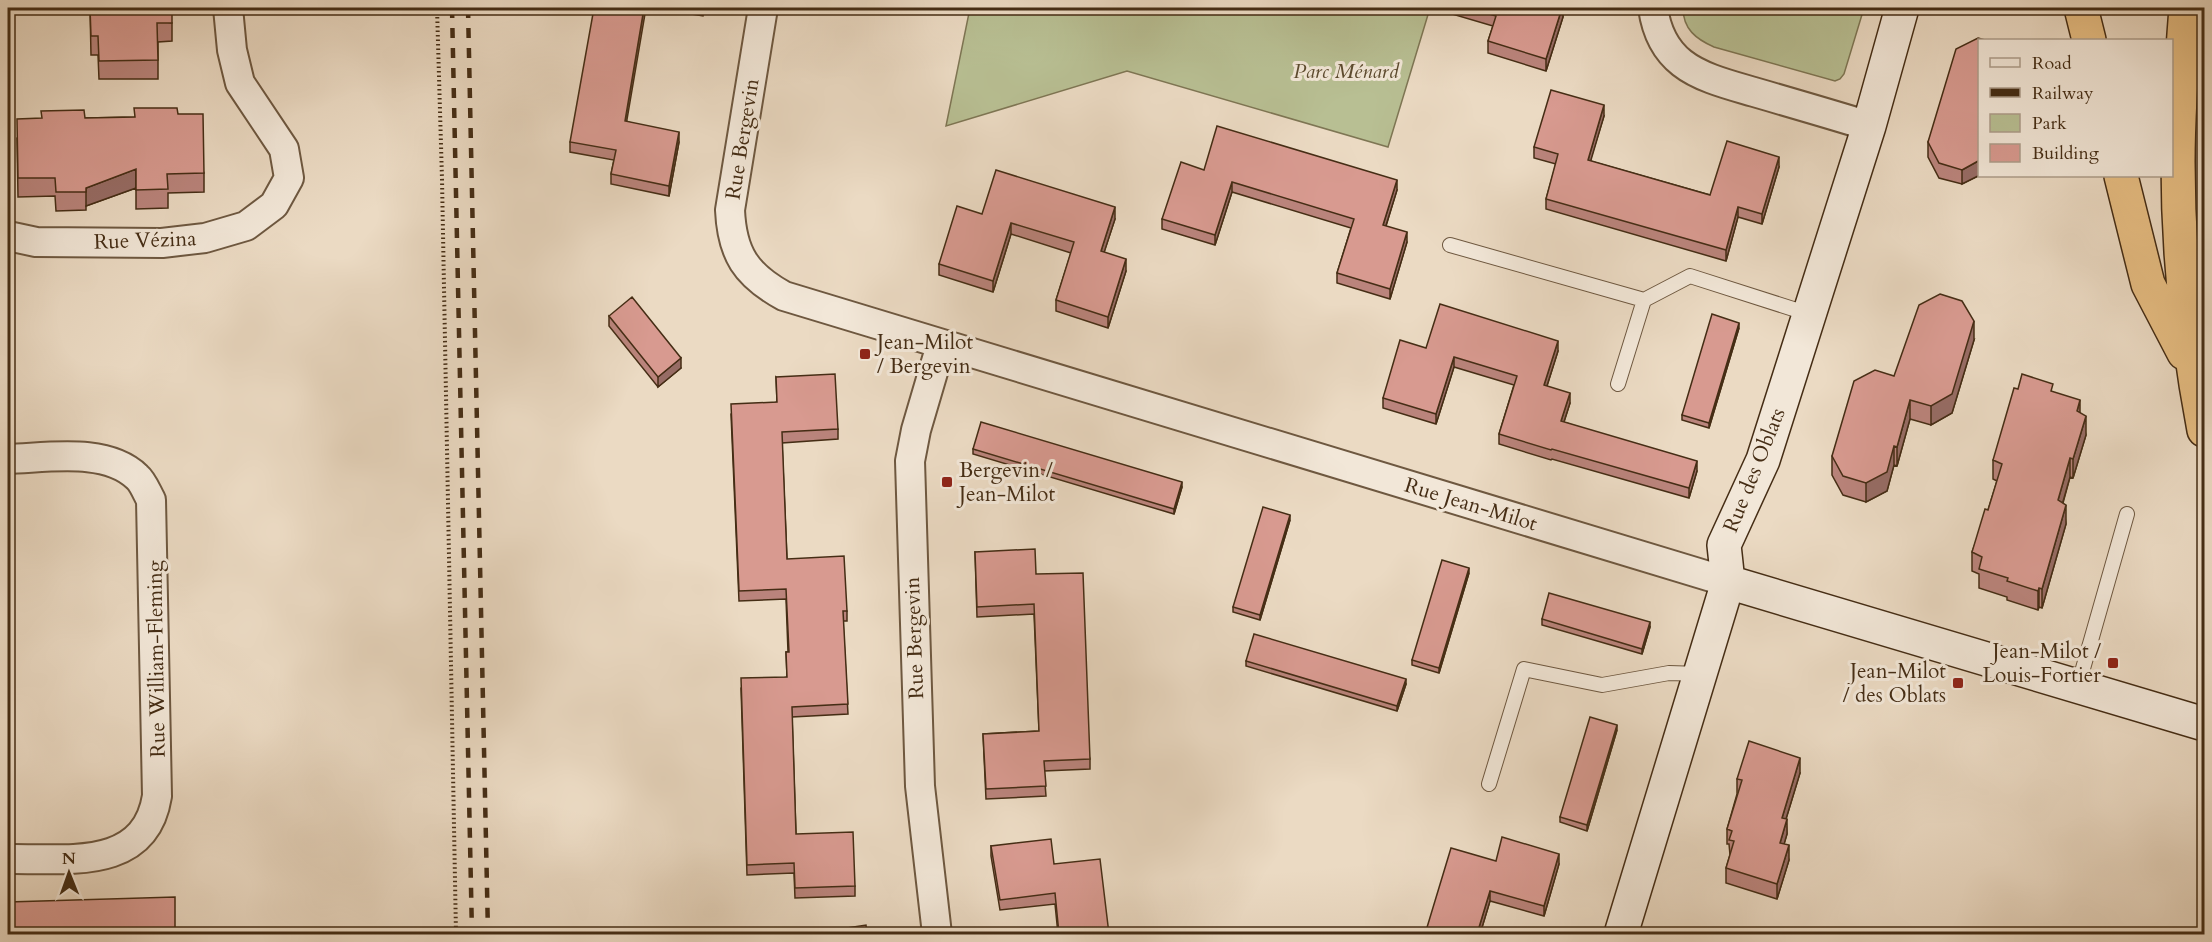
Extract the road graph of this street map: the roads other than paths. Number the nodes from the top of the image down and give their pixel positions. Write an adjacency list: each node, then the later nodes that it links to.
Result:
1 (228, 8): 10 (street, Rue Vézina)
2 (764, 8): 12 (street, Rue Bergevin)
3 (1653, 8): 8 (street)
4 (1902, 8): 8 (street, Rue des Oblats)
5 (2081, 8): 7 (highway)
6 (2186, 8): 16 (highway)
7 (2089, 39)
8 (1869, 126): 14 (street, Rue des Oblats)
9 (2121, 177): 16 (highway)
10 (8, 236)
11 (1450, 245): 13 (lane)
12 (747, 268): 15 (street, Rue Jean-Milot)
13 (1644, 300): 14 (lane); 17 (lane)
14 (1809, 314): 21 (street, Rue des Oblats)
15 (941, 345): 21 (street, Rue Jean-Milot); 27 (street, Rue Bergevin)
16 (2194, 373): 18 (highway)
17 (1618, 384)
18 (2205, 430)
19 (8, 459): 26 (street, Rue William-Fleming)
20 (2127, 514): 23 (lane)
21 (1728, 582): 22 (street, Rue des Oblats); 23 (street, Rue Jean-Milot)
22 (1700, 674): 25 (lane); 28 (street, Rue des Oblats)
23 (2078, 686): 24 (street, Rue Jean-Milot)
24 (2205, 724)
25 (1489, 784)
26 (8, 859)
27 (937, 934)
28 (1622, 934)

